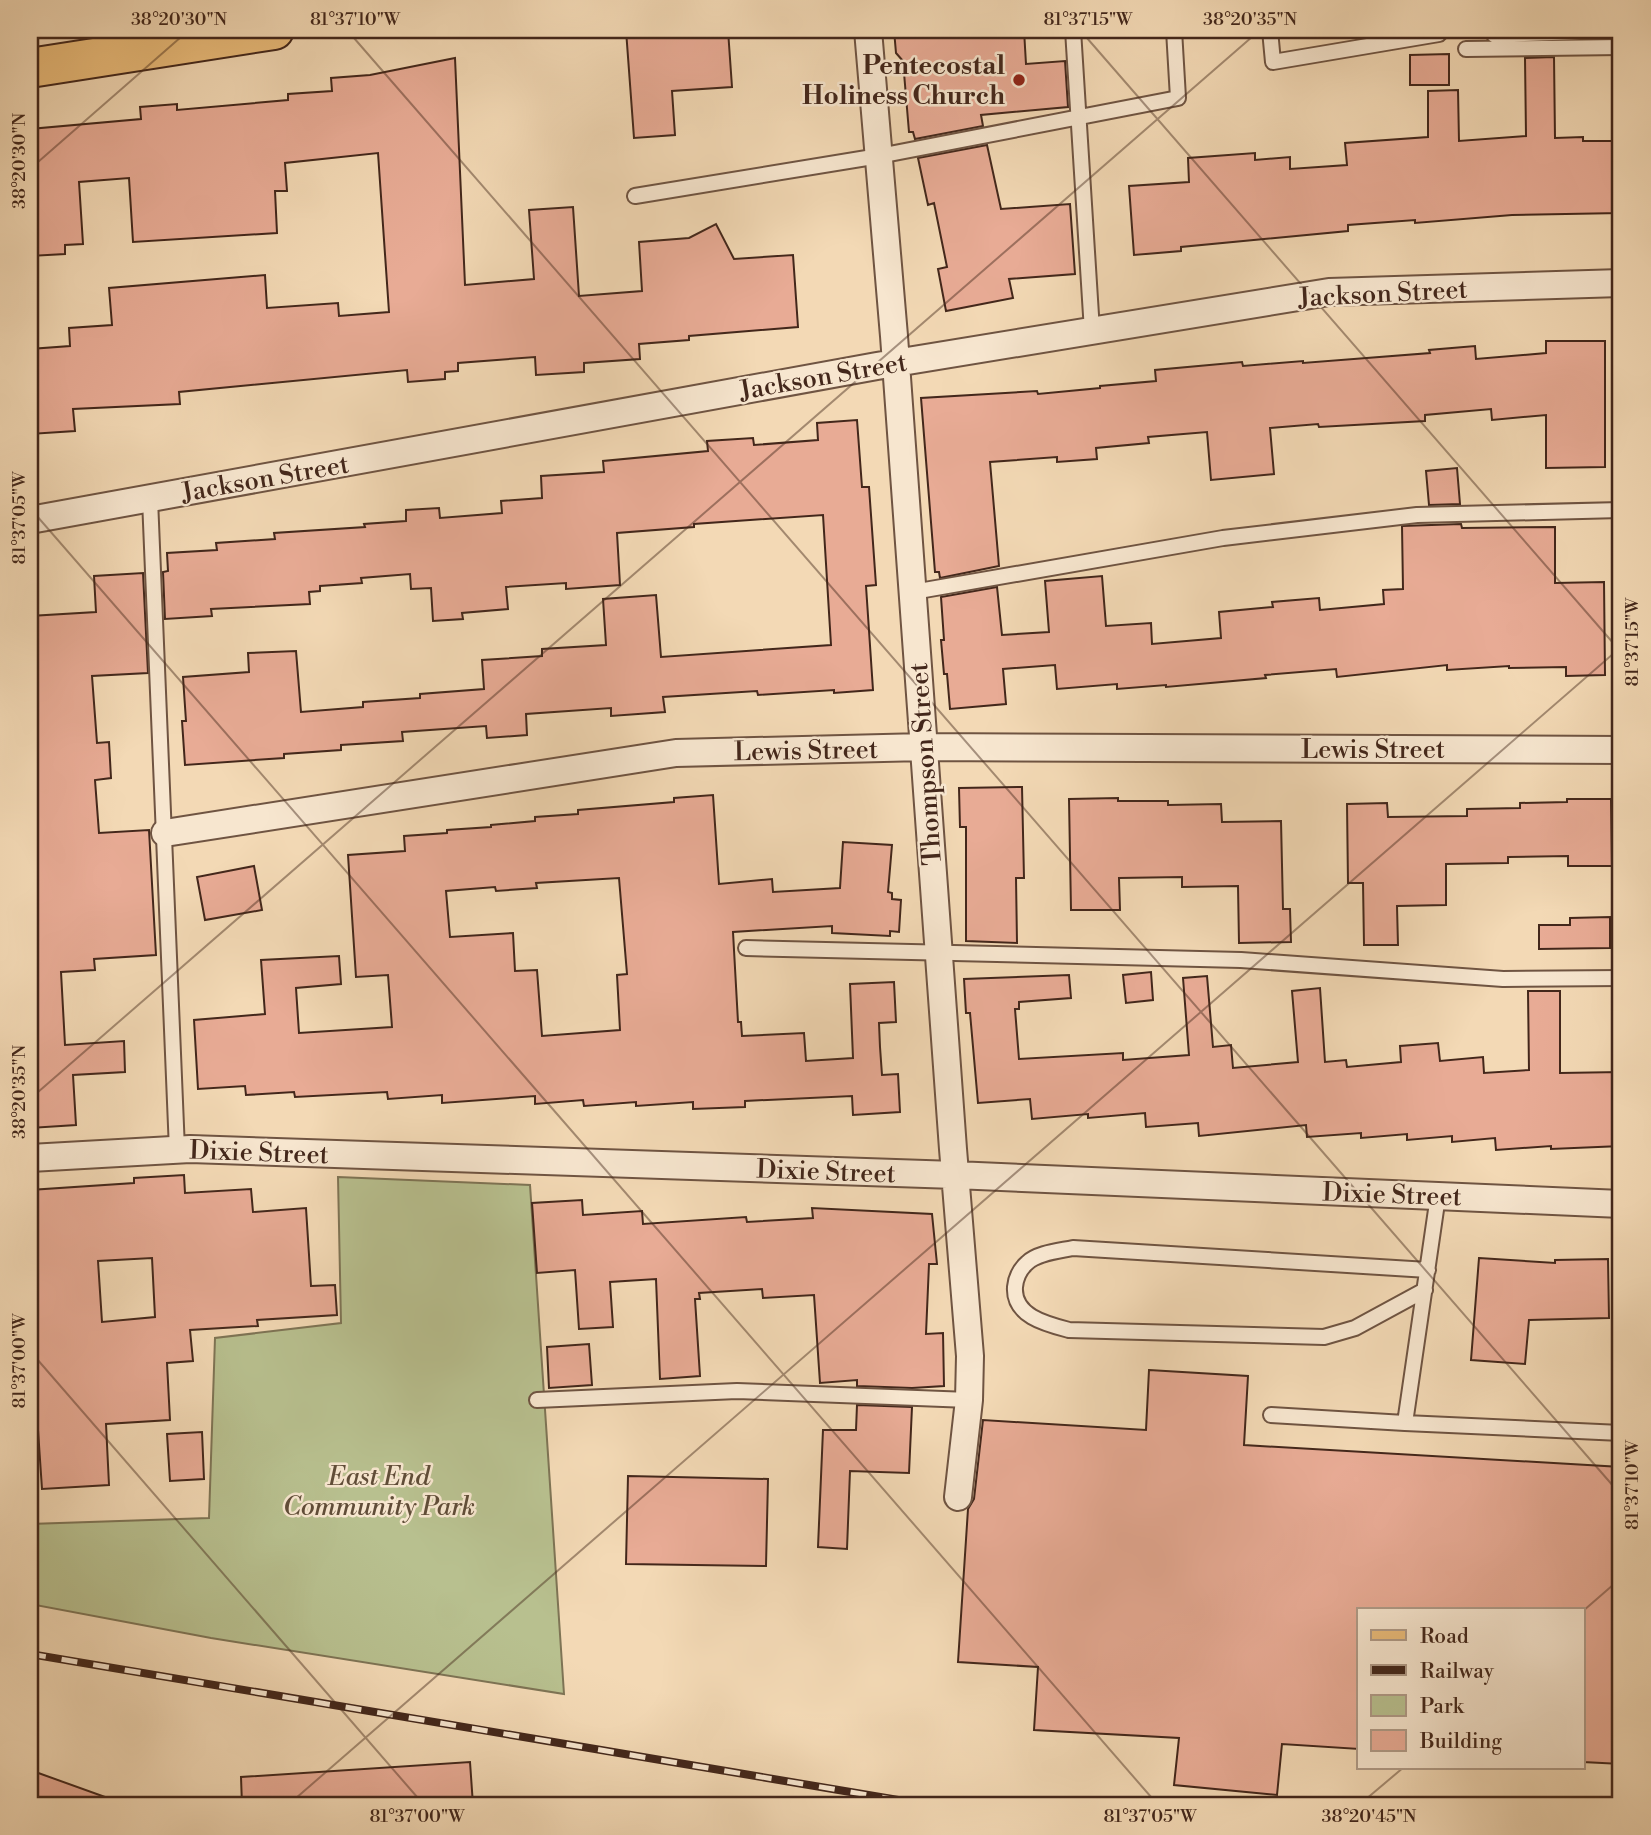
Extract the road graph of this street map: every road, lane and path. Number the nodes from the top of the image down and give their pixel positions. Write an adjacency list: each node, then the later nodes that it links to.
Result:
1 (274, 30): 11 (main road)
2 (868, 30): 13 (street, Thompson Street)
3 (1073, 30): 12 (lane)
4 (1174, 30): 12 (lane)
5 (1270, 30): 8 (lane)
6 (1494, 30): 7 (lane)
7 (1586, 30)
8 (1439, 34)
9 (1621, 47): 10 (lane)
10 (1466, 48)
11 (30, 68)
12 (1078, 116): 13 (lane); 16 (lane)
13 (879, 156): 14 (lane); 17 (street, Thompson Street)
14 (635, 196)
15 (1621, 283): 16 (street, Jackson Street)
16 (1093, 331): 17 (street, Jackson Street)
17 (896, 363): 18 (street, Jackson Street); 21 (street, Thompson Street)
18 (150, 499): 20 (street, Jackson Street); 24 (lane)
19 (1621, 510): 21 (lane)
20 (30, 520)
21 (913, 592): 22 (street, Thompson Street)
22 (924, 747): 23 (street, Lewis Street); 24 (street, Lewis Street); 26 (street, Thompson Street)
23 (1621, 751)
24 (165, 833): 28 (lane)
25 (746, 948): 26 (lane)
26 (939, 953): 27 (lane); 30 (street, Thompson Street)
27 (1621, 978)
28 (177, 1150): 29 (street, Dixie Street); 30 (street, Dixie Street)
29 (30, 1158)
30 (955, 1175): 31 (street, Dixie Street); 36 (street, Thompson Street)
31 (1438, 1196): 32 (street, Dixie Street); 33 (lane)
32 (1621, 1204)
33 (1427, 1270): 34 (lane); 34 (lane)
34 (1425, 1290): 38 (lane)
35 (537, 1400): 36 (lane)
36 (969, 1400): 40 (street, Thompson Street)
37 (1271, 1415): 38 (lane)
38 (1405, 1423): 39 (lane)
39 (1621, 1433)
40 (958, 1497)

